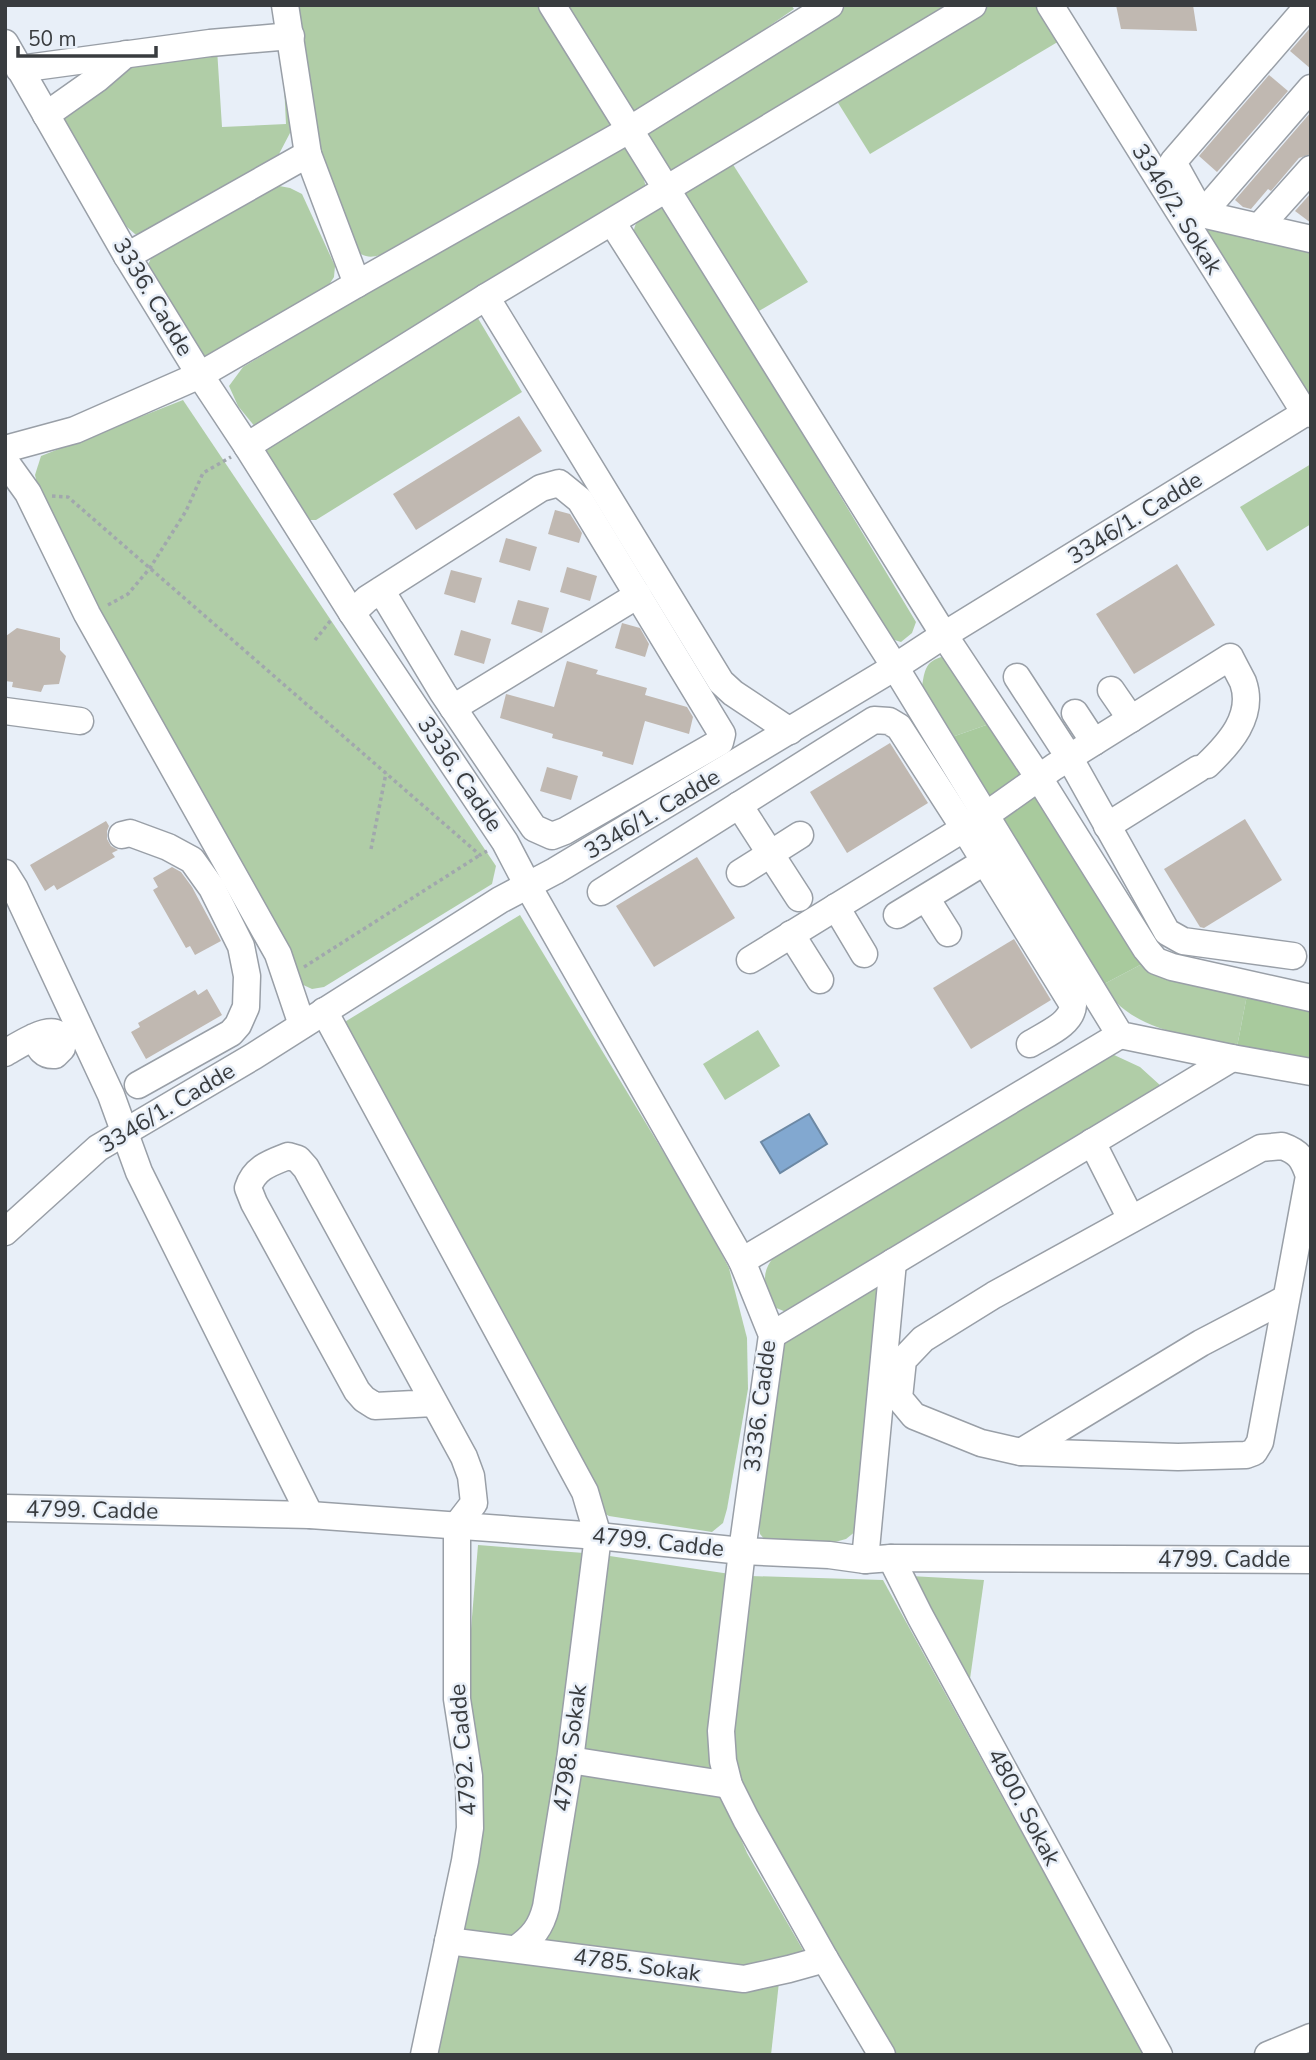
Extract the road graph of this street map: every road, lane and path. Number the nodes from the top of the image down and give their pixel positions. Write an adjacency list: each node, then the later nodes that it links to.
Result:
1 (285, 5): 7 (street)
2 (552, 5): 13 (street)
3 (830, 5): 13 (street)
4 (973, 5): 16 (street)
5 (1049, 5): 25 (street, 3346/2. Sokak)
6 (1309, 5): 17 (street)
7 (291, 36): 9 (street); 14 (street)
8 (5, 43): 10 (street, 3336. Cadde)
9 (125, 54): 10 (street); 12 (street)
10 (19, 69): 12 (street, 3336. Cadde)
11 (1311, 88): 17 (street)
12 (46, 115): 21 (street, 3336. Cadde)
13 (629, 131): 16 (street); 22 (street)
14 (308, 154): 21 (street); 22 (street)
15 (1311, 169): 19 (street)
16 (666, 190): 18 (street); 35 (street)
17 (1202, 214): 19 (street)
18 (612, 222): 23 (street); 36 (street)
19 (1259, 227): 20 (street)
20 (1311, 239)
21 (127, 256): 24 (street, 3336. Cadde)
22 (357, 284): 24 (street)
23 (486, 297): 26 (street); 44 (street)
24 (200, 375): 26 (street, 3336. Cadde); 27 (street)
25 (1308, 414): 35 (street, 3346/1. Cadde)
26 (247, 446): 30 (path); 33 (street, 3336. Cadde)
27 (5, 449)
28 (5, 461): 29 (street)
29 (28, 494): 30 (path); 34 (street)
30 (150, 568): 34 (path); 47 (path)
31 (381, 590): 32 (street); 33 (street); 39 (street)
32 (638, 595): 39 (street); 39 (street)
33 (352, 613): 54 (street, 3336. Cadde)
34 (88, 614): 71 (street)
35 (944, 635): 36 (street, 3346/1. Cadde); 48 (street)
36 (895, 667): 44 (street, 3346/1. Cadde); 50 (street)
37 (1017, 677): 46 (street)
38 (1111, 690): 42 (street)
39 (453, 708)
40 (5, 711): 43 (street)
41 (1075, 713): 45 (street)
42 (1130, 719): 45 (street); 51 (street)
43 (80, 721)
44 (790, 731): 61 (street, 3346/1. Cadde)
45 (1094, 742): 46 (street)
46 (1069, 757): 48 (street); 51 (street)
47 (386, 773): 55 (path); 57 (path)
48 (1039, 778): 50 (street); 73 (street)
49 (740, 805): 50 (street); 56 (street); 62 (street)
50 (975, 821): 58 (street); 64 (street); 76 (street)
51 (1107, 826): 69 (street)
52 (122, 835): 75 (street)
53 (800, 835): 56 (street)
54 (505, 842): 57 (path); 61 (street, 3336. Cadde)
55 (371, 849)
56 (771, 854): 60 (street); 65 (street)
57 (480, 855): 71 (path)
58 (984, 862): 63 (street); 78 (street)
59 (5, 873): 84 (street)
60 (740, 873)
61 (528, 886): 74 (street, 3346/1. Cadde); 88 (street, 3336. Cadde)
62 (601, 892)
63 (926, 898): 66 (street); 67 (street)
64 (836, 907): 65 (street); 68 (street)
65 (801, 914): 70 (street); 72 (street)
66 (897, 915)
67 (948, 933)
68 (864, 954)
69 (1293, 956)
70 (750, 960)
71 (287, 977): 74 (street)
72 (820, 980)
73 (1311, 998)
74 (313, 1018): 80 (street, 3346/1. Cadde); 97 (street)
75 (238, 1025): 80 (street); 83 (street)
76 (1120, 1035): 81 (street); 88 (street)
77 (34, 1037): 79 (street)
78 (1030, 1044)
79 (5, 1053)
80 (254, 1056): 84 (street, 3346/1. Cadde)
81 (1232, 1058): 82 (street); 85 (street)
82 (1311, 1072)
83 (138, 1085)
84 (123, 1132): 87 (street, 3346/1. Cadde); 95 (street)
85 (1092, 1142): 86 (street); 89 (street)
86 (1131, 1220): 90 (street); 93 (street)
87 (5, 1232)
88 (742, 1261): 91 (street, 3336. Cadde)
89 (893, 1262): 91 (street); 99 (street)
90 (1285, 1299): 93 (street); 93 (street)
91 (772, 1335): 98 (street, 3336. Cadde)
92 (434, 1403): 92 (street); 96 (street)
93 (1021, 1452)
94 (5, 1508): 95 (street, 4799. Cadde)
95 (310, 1515): 96 (street, 4799. Cadde)
96 (457, 1525): 97 (street, 4799. Cadde); 103 (street, 4792. Cadde)
97 (598, 1536): 98 (street, 4799. Cadde); 101 (street, 4798. Sokak)
98 (742, 1551): 99 (street, 4799. Cadde); 102 (street, 3336. Cadde)
99 (878, 1559): 100 (street, 4799. Cadde); 109 (street, 4800. Sokak)
100 (1311, 1560)
101 (570, 1760): 102 (street); 104 (street, 4798. Sokak)
102 (729, 1785): 105 (street, 3336. Cadde)
103 (448, 1941): 104 (street, 4785. Sokak); 107 (street, 4792. Cadde)
104 (516, 1949): 105 (street, 4785. Sokak)
105 (825, 1959): 108 (street, 3336. Cadde)
106 (1311, 2037): 110 (street)
107 (424, 2055)
108 (883, 2055)
109 (1159, 2055)
110 (1268, 2055)

